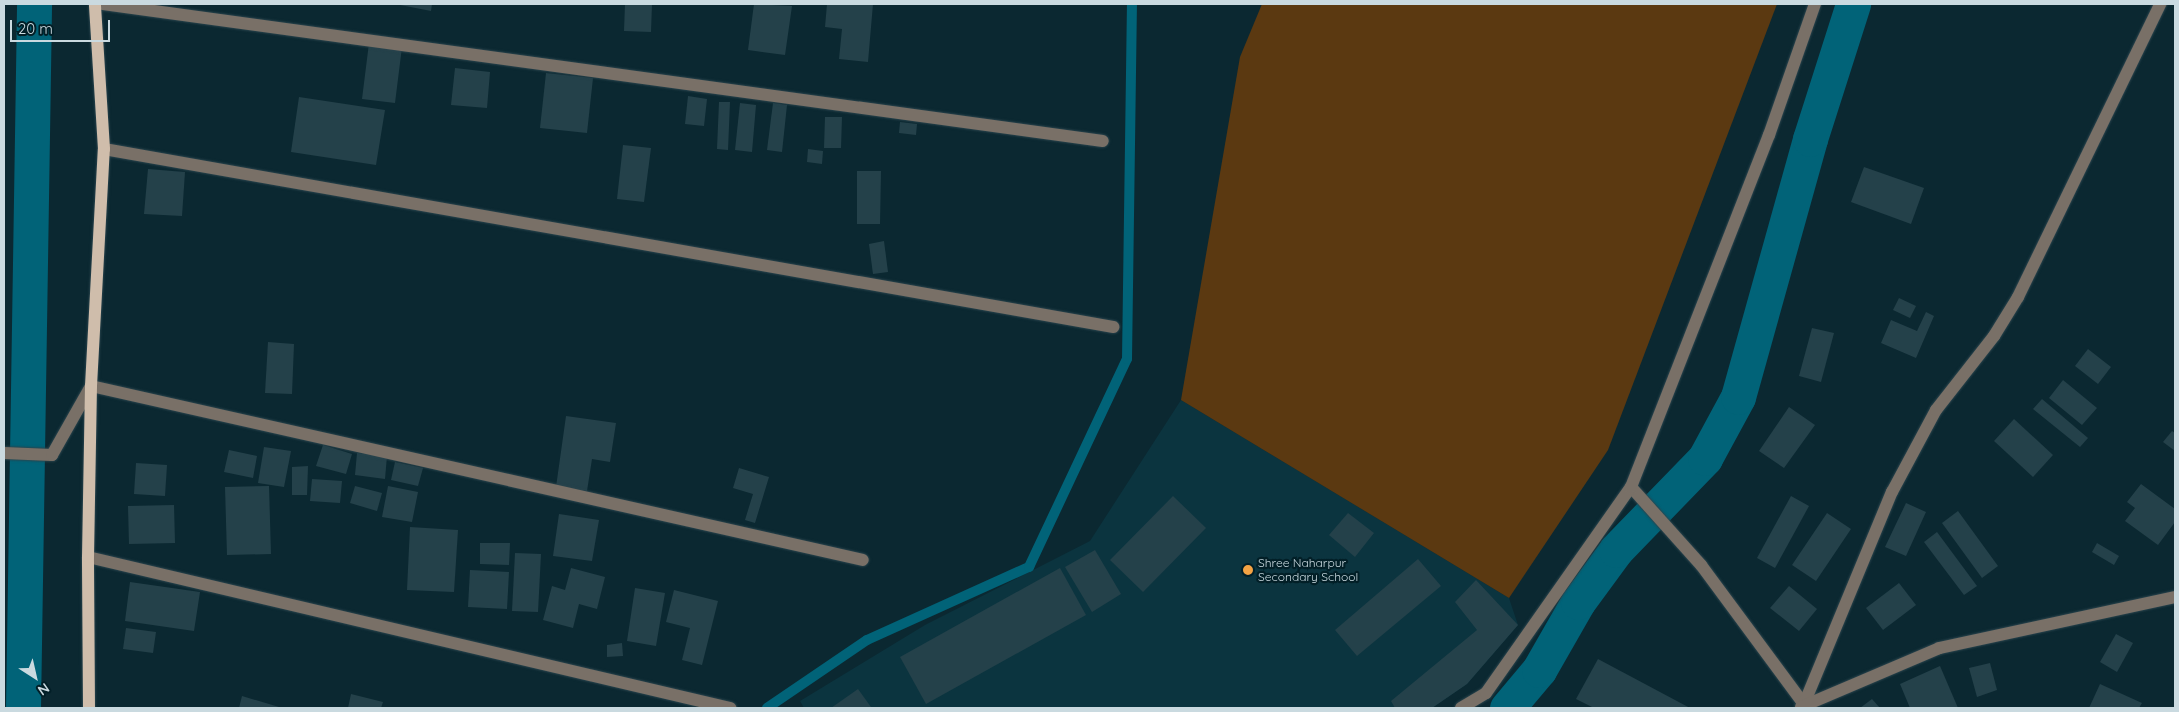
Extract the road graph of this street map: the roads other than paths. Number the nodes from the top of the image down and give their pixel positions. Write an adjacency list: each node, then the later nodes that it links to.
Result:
1 (95, 4): 6 (main road)
2 (103, 4): 5 (street)
3 (1816, 4): 10 (street)
4 (2160, 4): 14 (street)
5 (1104, 141)
6 (104, 149): 7 (street); 8 (main road)
7 (1113, 328)
8 (92, 386): 9 (street); 11 (main road); 12 (street)
9 (5, 454)
10 (1632, 488): 14 (street); 17 (street)
11 (88, 556): 15 (main road); 16 (street)
12 (863, 560)
13 (2175, 597): 14 (street)
14 (1802, 706)
15 (89, 708)
16 (730, 708)
17 (1461, 708)

